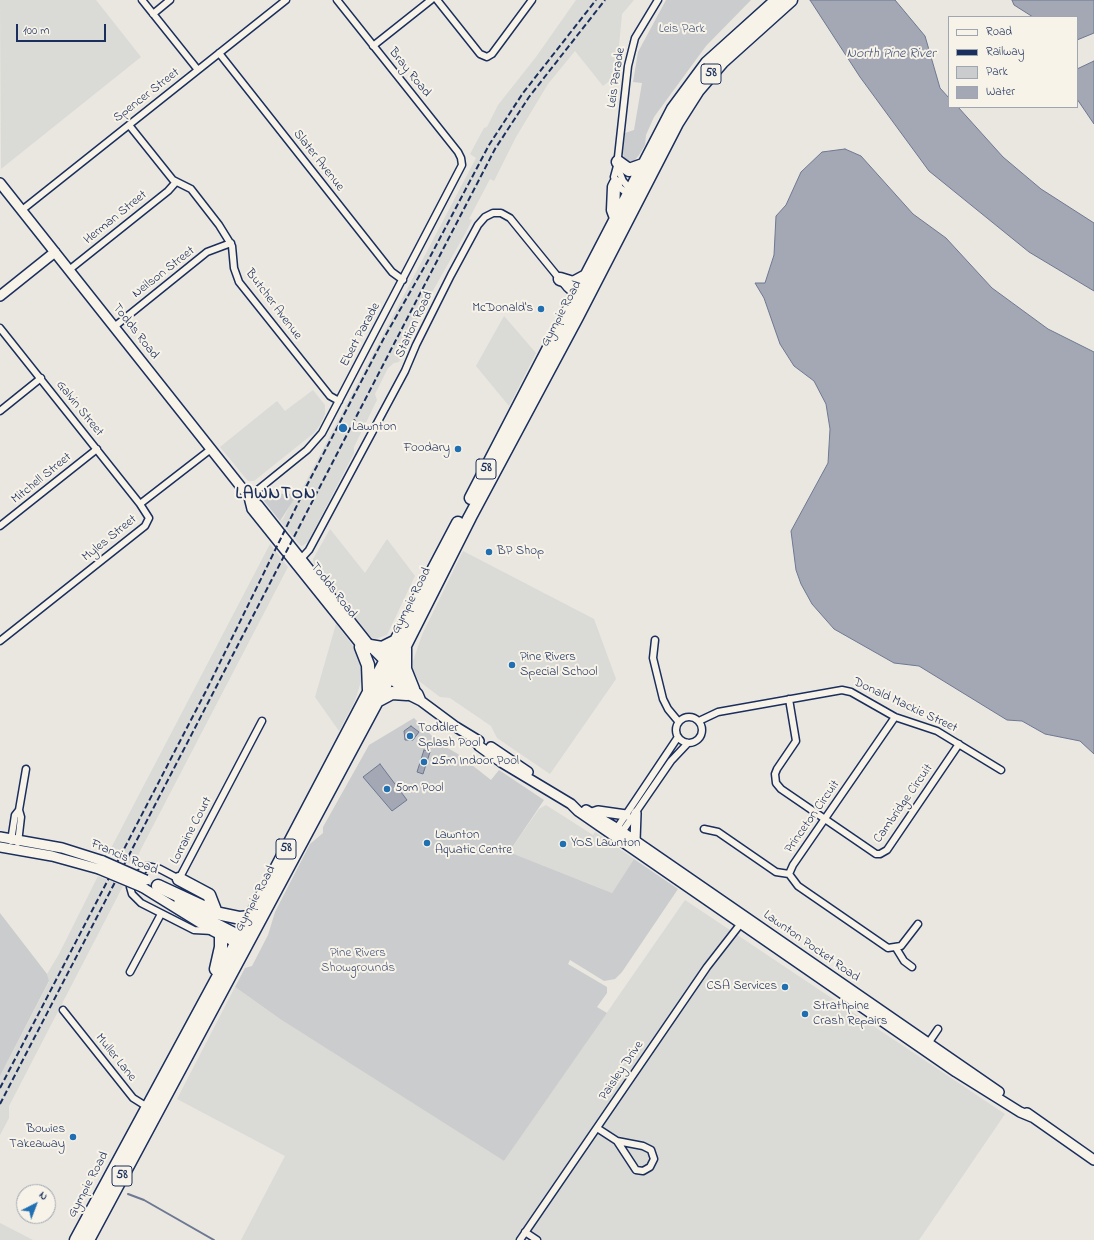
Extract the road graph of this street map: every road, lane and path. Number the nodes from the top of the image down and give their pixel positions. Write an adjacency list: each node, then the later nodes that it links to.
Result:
1 (142, 0): 11 (street)
2 (170, 0): 11 (street)
3 (286, 0): 13 (street, Spencer Street)
4 (337, 0): 12 (street, Bray Road)
5 (431, 0): 12 (street)
6 (437, 0): 7 (street)
7 (532, 0)
8 (658, 0): 17 (street, Leis Parade)
9 (777, 0): 18 (highway, Gympie Road / 58)
10 (791, 0): 22 (highway, Gympie Road / 58)
11 (153, 14): 14 (street)
12 (374, 46): 16 (street, Bray Road)
13 (219, 53): 14 (street, Spencer Street); 30 (street, Slater Avenue)
14 (198, 70): 15 (street, Spencer Street)
15 (129, 125): 19 (street, Butcher Avenue); 23 (street, Spencer Street)
16 (462, 160): 30 (street, Ebert Parade)
17 (618, 164): 18 (highway); 21 (street, Leis Parade); 22 (street)
18 (643, 165): 22 (highway, Gympie Road / 58)
19 (176, 182): 25 (street, Butcher Avenue); 27 (street, Herman Street)
20 (0, 183): 23 (main road, Todds Road)
21 (616, 183): 22 (street); 24 (highway)
22 (634, 195): 24 (highway, Gympie Road / 58); 32 (highway, Gympie Road / 58)
23 (22, 210): 26 (main road, Todds Road)
24 (616, 218): 28 (highway, Gympie Road / 58)
25 (231, 243): 33 (street, Neilson Street); 36 (street, Butcher Avenue)
26 (55, 252): 27 (main road, Todds Road); 31 (main road)
27 (69, 270): 33 (main road, Todds Road)
28 (586, 276): 29 (highway); 32 (highway, Gympie Road / 58)
29 (560, 279): 32 (street, Station Road); 43 (street, Station Road)
30 (403, 280): 36 (street, Ebert Parade)
31 (0, 296)
32 (581, 298): 46 (highway, Gympie Road / 58)
33 (114, 327): 39 (main road, Todds Road)
34 (0, 328): 35 (street, Galvin Street)
35 (41, 378): 37 (street); 38 (street, Galvin Street)
36 (339, 401): 40 (street, Ebert Parade)
37 (0, 411)
38 (97, 449): 41 (street, Galvin Street); 42 (street, Mitchell Street)
39 (211, 449): 40 (main road, Todds Road); 41 (street, Myles Street)
40 (249, 497): 43 (main road, Todds Road)
41 (140, 504): 45 (street, Myles Street)
42 (0, 526)
43 (298, 562): 47 (main road, Todds Road)
44 (655, 640): 54 (street)
45 (0, 641)
46 (400, 643): 47 (highway); 48 (highway, Gympie Road / 58); 49 (highway)
47 (365, 646): 48 (main road, Todds Road); 50 (highway)
48 (387, 669): 49 (main road, Lawnton Pocket Road); 50 (highway, Gympie Road / 58)
49 (410, 692): 50 (highway); 61 (main road, Lawnton Pocket Road)
50 (373, 696): 80 (highway, Gympie Road / 58); 84 (highway, Gympie Road / 58)
51 (789, 699): 52 (street, Donald Mackie Street); 55 (street, Donald Mackie Street); 65 (street, Cambridge Circuit)
52 (895, 717): 58 (street, Donald Mackie Street); 65 (street, Princeton Circuit)
53 (262, 721): 75 (street, Lorraine Court)
54 (678, 721): 55 (street); 56 (street)
55 (699, 722): 57 (street)
56 (678, 738): 57 (street); 64 (street)
57 (688, 743): 63 (street)
58 (959, 744): 60 (street, Donald Mackie Street); 65 (street, Cambridge Circuit)
59 (26, 769): 69 (street)
60 (1002, 770)
61 (571, 804): 62 (main road, Lawnton Pocket Road); 67 (main road, Lawnton Pocket Road)
62 (592, 813): 64 (main road); 67 (main road, Lawnton Pocket Road)
63 (636, 813): 67 (street); 70 (main road)
64 (626, 815): 67 (street)
65 (825, 820): 74 (street, Princeton Circuit)
66 (704, 829): 74 (street)
67 (618, 834): 70 (main road, Lawnton Pocket Road); 81 (main road, Lawnton Pocket Road)
68 (0, 838): 69 (main road, Francis Road)
69 (15, 839): 72 (street); 73 (main road, Francis Road)
70 (635, 841): 81 (main road, Lawnton Pocket Road)
71 (0, 847): 72 (main road, Francis Road)
72 (13, 850): 73 (main road, Francis Road)
73 (101, 865): 76 (main road, Francis Road, bridge)
74 (789, 874): 85 (street, Princeton Circuit)
75 (179, 879): 78 (highway); 79 (street, Lorraine Court)
76 (144, 883): 77 (main road, Francis Road); 83 (main road, Francis Road)
77 (158, 886): 78 (highway); 84 (main road, Francis Road)
78 (216, 913): 80 (highway)
79 (161, 914): 83 (street, Lorraine Court); 87 (street)
80 (250, 918): 84 (highway, Gympie Road / 58)
81 (743, 920): 91 (main road, Lawnton Pocket Road); 93 (street, Paisley Drive)
82 (918, 924): 85 (street)
83 (217, 932): 84 (main road, Francis Road); 88 (highway)
84 (243, 942): 88 (highway, Gympie Road / 58); 92 (highway, Gympie Road / 58)
85 (896, 948): 86 (street)
86 (912, 967)
87 (130, 972)
88 (213, 985): 92 (highway, Gympie Road / 58)
89 (62, 1010): 92 (street, Muller Lane)
90 (938, 1029): 91 (street)
91 (926, 1047): 95 (main road, Lawnton Pocket Road)
92 (151, 1109): 97 (highway, Gympie Road / 58); 98 (highway, Gympie Road / 58)
93 (597, 1128): 94 (street); 96 (street, Paisley Drive)
94 (617, 1141): 94 (street)
95 (1094, 1160)
96 (525, 1232): 99 (street, Paisley Drive); 100 (street)
97 (76, 1240)
98 (88, 1240)
99 (520, 1240)
100 (537, 1240)

